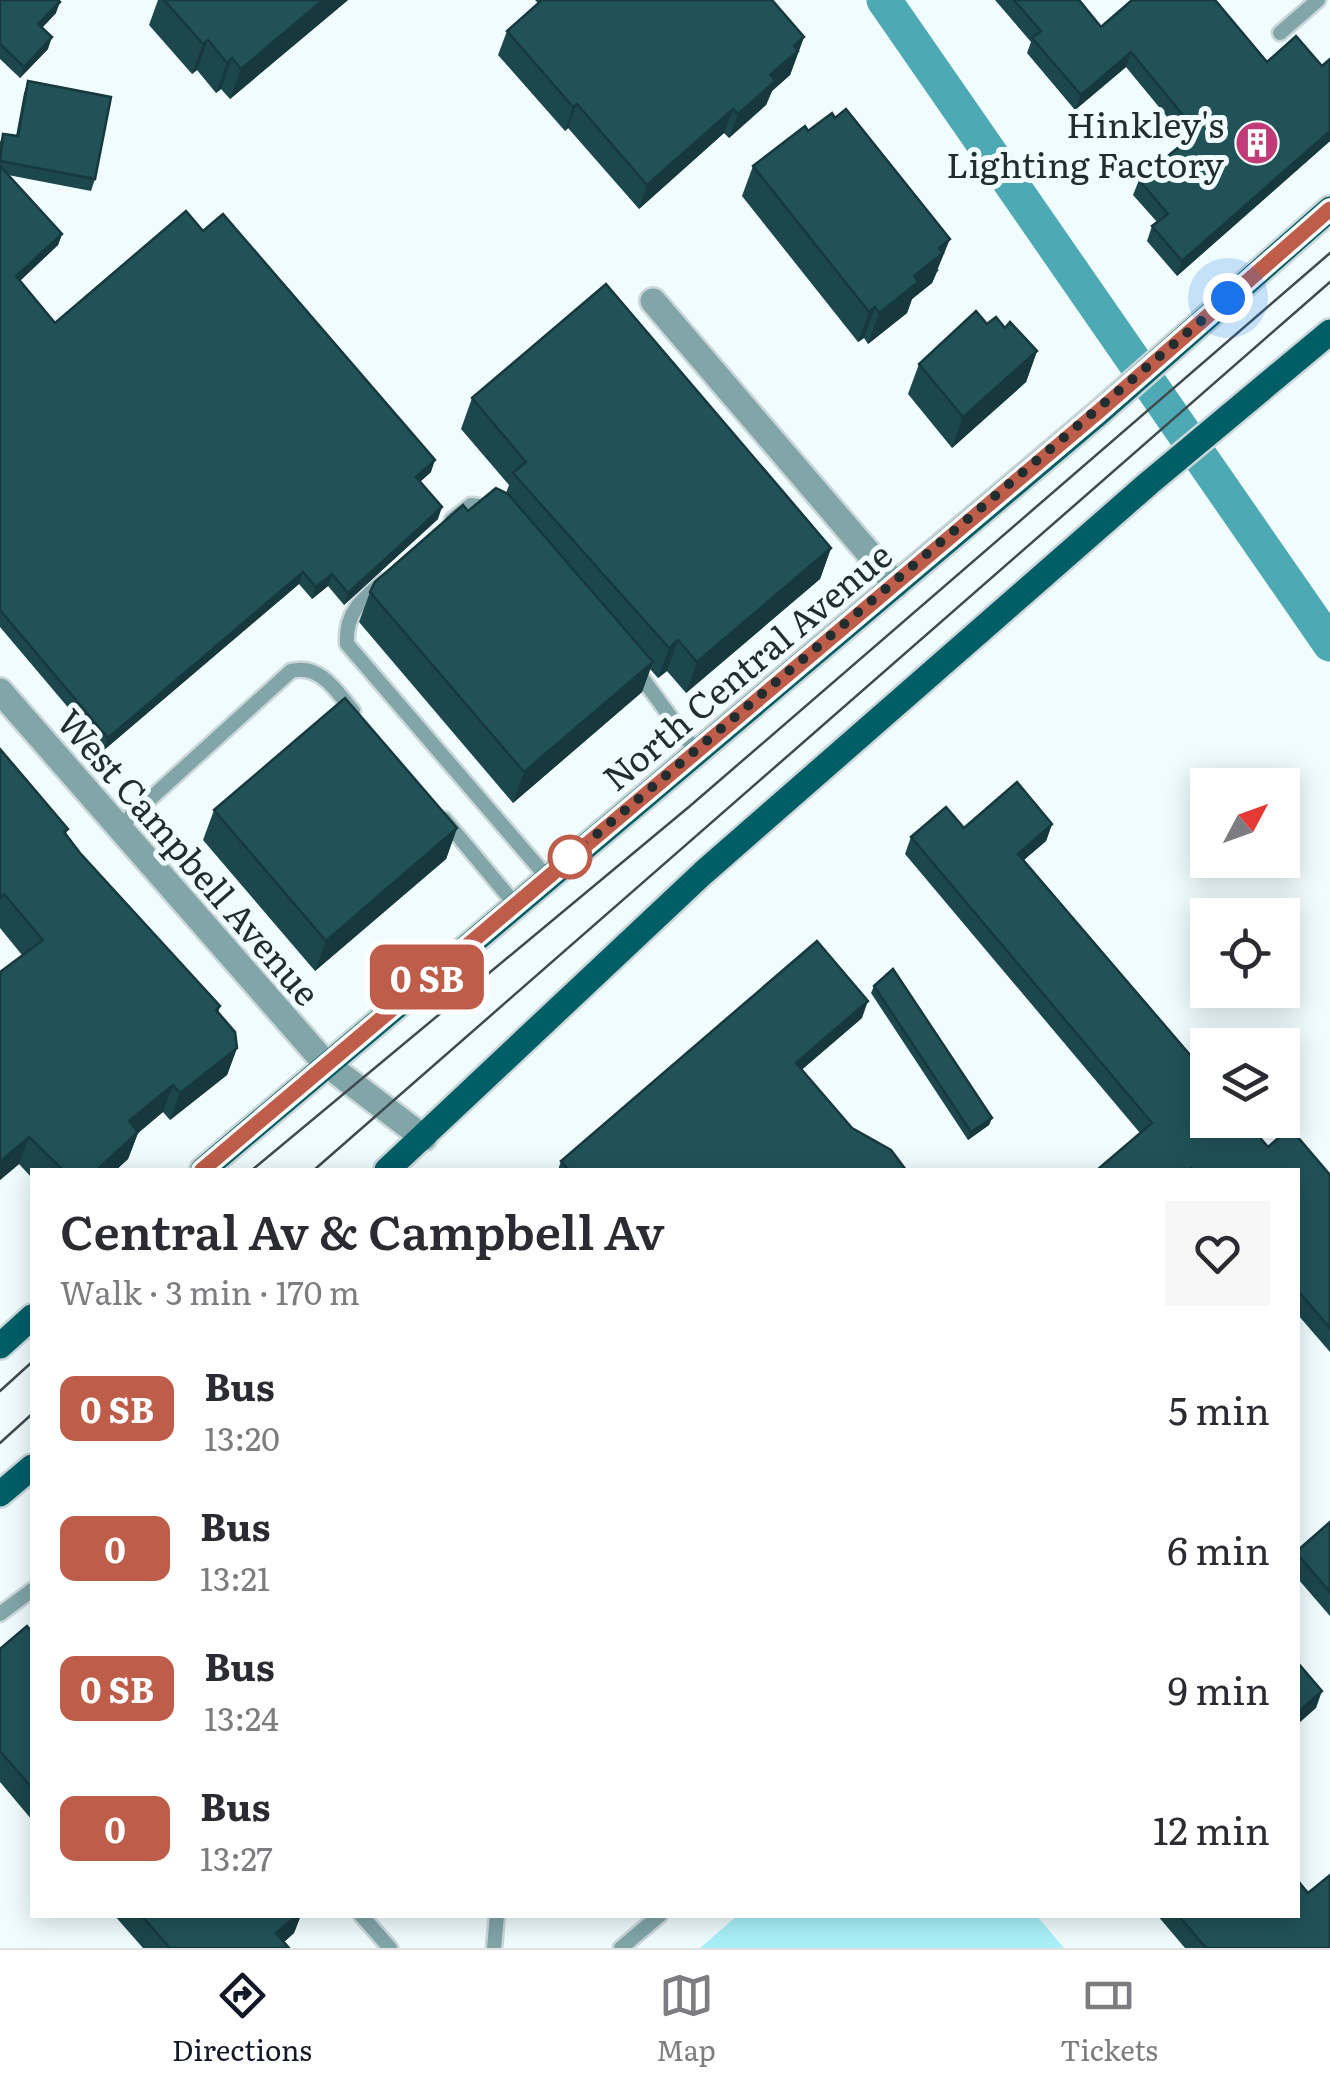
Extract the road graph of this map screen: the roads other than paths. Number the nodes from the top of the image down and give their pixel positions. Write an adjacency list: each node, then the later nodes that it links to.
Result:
1 (1318, 0): 2 (lane)
2 (1280, 33)
3 (1330, 209): 9 (main road, North Central Avenue)
4 (653, 301): 9 (street)
5 (1330, 332): 19 (main road)
6 (504, 516): 7 (lane)
7 (436, 535)
8 (395, 570): 16 (lane)
9 (896, 585): 13 (main road, North Central Avenue)
10 (626, 658): 13 (lane)
11 (0, 691): 15 (street, West Campbell Avenue)
12 (370, 730): 15 (lane)
13 (698, 753): 16 (main road, North Central Avenue)
14 (429, 802): 17 (lane)
15 (118, 828): 18 (street, West Campbell Avenue)
16 (546, 876): 17 (main road, North Central Avenue)
17 (514, 903): 18 (main road, North Central Avenue)
18 (325, 1064): 19 (street, West Campbell Avenue); 20 (main road, North Central Avenue)
19 (424, 1138): 21 (main road)
20 (204, 1168)
21 (389, 1168)
22 (30, 1320): 23 (main road)
23 (0, 1346)
24 (30, 1468): 25 (main road)
25 (0, 1494)
26 (30, 1592): 27 (lane)
27 (0, 1614)
28 (365, 1918): 31 (lane)
29 (497, 1918): 32 (lane)
30 (656, 1918): 33 (lane)
31 (390, 1948)
32 (494, 1948)
33 (621, 1948)

